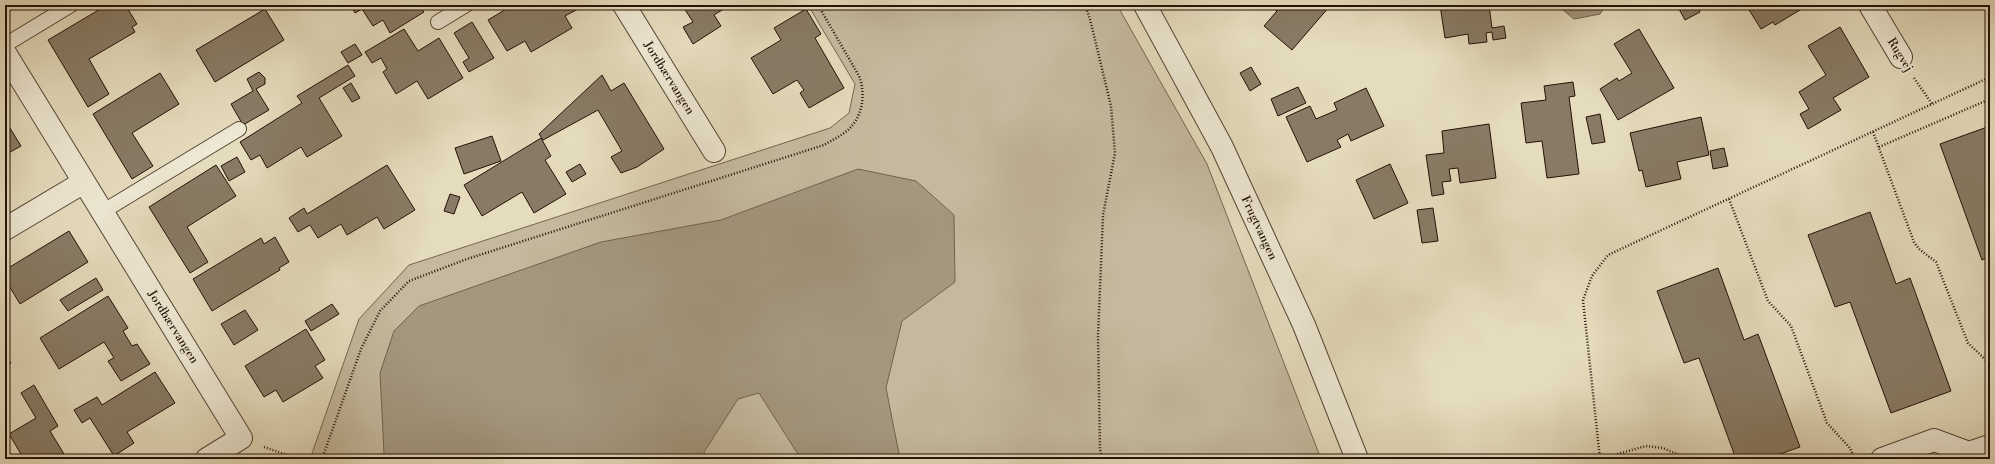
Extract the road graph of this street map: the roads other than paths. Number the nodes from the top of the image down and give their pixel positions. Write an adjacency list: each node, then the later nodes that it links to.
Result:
1 (71, 5): 7 (lane)
2 (466, 5): 6 (lane)
3 (624, 5): 11 (street, Jordbærvangen)
4 (1145, 5): 17 (street, Frugtvangen)
5 (1870, 5): 9 (street, Rugvej)
6 (438, 22)
7 (5, 45)
8 (5, 53): 12 (street, Jordbærvangen)
9 (1901, 57)
10 (239, 129): 13 (lane)
11 (714, 151)
12 (84, 182): 13 (street, Jordbærvangen); 14 (street)
13 (102, 212): 16 (street, Jordbærvangen)
14 (5, 229)
15 (1990, 446): 18 (street)
16 (207, 459)
17 (1357, 459)
18 (1882, 459)

